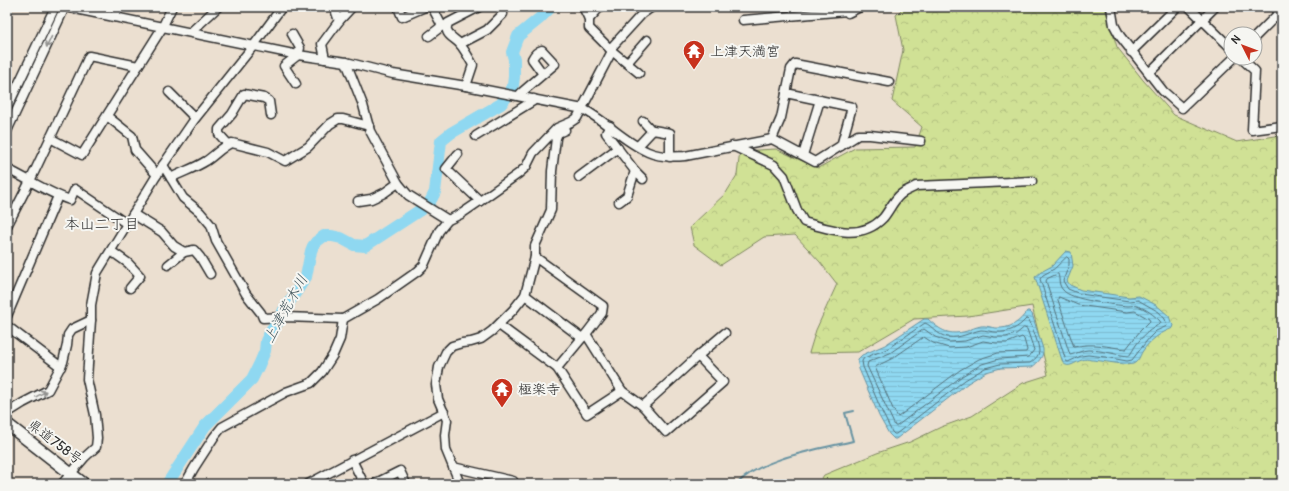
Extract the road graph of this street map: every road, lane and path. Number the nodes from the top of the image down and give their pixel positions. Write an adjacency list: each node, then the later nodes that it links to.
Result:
1 (55, 7): 56 (street)
2 (66, 7): 24 (street); 69 (street, one-way to 69)
3 (119, 7): 24 (street)
4 (172, 7): 30 (street)
5 (218, 7): 32 (street)
6 (282, 7): 38 (street)
7 (334, 7): 28 (street)
8 (352, 7): 28 (street)
9 (398, 7): 10 (street)
10 (425, 7)
11 (432, 7): 29 (street)
12 (583, 7): 25 (street)
13 (600, 7): 25 (street)
14 (860, 7): 21 (street)
15 (1111, 7): 40 (street)
16 (1177, 7): 40 (street)
17 (1189, 7): 27 (street)
18 (1216, 7): 27 (street)
19 (473, 8): 29 (street)
20 (648, 8): 39 (street)
21 (846, 9): 26 (street)
22 (1282, 10): 31 (street)
23 (503, 14): 37 (street)
24 (114, 17): 30 (street)
25 (589, 19): 39 (street)
26 (744, 20)
27 (1202, 20): 36 (street); 48 (street)
28 (339, 21): 42 (street)
29 (444, 26): 34 (street); 37 (street)
30 (162, 28): 32 (street); 45 (street)
31 (1263, 29)
32 (191, 32): 38 (street)
33 (292, 34): 41 (street)
34 (429, 36)
35 (647, 40): 44 (street)
36 (1223, 40)
37 (460, 44): 53 (street)
38 (254, 45): 41 (street); 64 (street)
39 (611, 50): 44 (street); 61 (street)
40 (1131, 52): 46 (street)
41 (298, 56): 42 (street); 52 (street)
42 (325, 59): 43 (street)
43 (346, 62): 53 (street); 66 (street)
44 (627, 63): 50 (street)
45 (138, 66): 63 (street); 72 (street)
46 (1226, 66)
47 (1250, 66): 68 (street)
48 (1150, 72)
49 (543, 74): 57 (street)
50 (639, 74)
51 (888, 82): 55 (street)
52 (296, 84)
53 (466, 86): 57 (street)
54 (169, 92): 64 (street)
55 (786, 93): 59 (street); 73 (street)
56 (10, 96): 60 (street)
57 (519, 96): 58 (street)
58 (534, 99): 61 (street); 71 (street)
59 (820, 100): 78 (street); 81 (street)
60 (7, 108)
61 (585, 110): 67 (street); 95 (street); 103 (street)
62 (271, 115): 75 (street)
63 (107, 116): 72 (street); 86 (street)
64 (196, 118): 83 (street)
65 (643, 121): 70 (street)
66 (369, 126): 75 (street); 92 (street)
67 (610, 126): 76 (street); 79 (street)
68 (1282, 126)
69 (7, 131)
70 (652, 131): 76 (street); 82 (street)
71 (476, 136)
72 (50, 138): 90 (street)
73 (772, 139): 77 (street); 81 (street)
74 (921, 141): 78 (street)
75 (228, 144): 88 (street)
76 (638, 146): 82 (street)
77 (733, 146): 82 (street); 91 (street)
78 (841, 146): 81 (street)
79 (618, 148): 85 (street); 87 (street)
80 (458, 154): 95 (street)
81 (803, 155)
82 (670, 157)
83 (163, 165): 86 (street); 88 (street)
84 (7, 169): 90 (street)
85 (635, 171): 89 (street); 96 (street)
86 (156, 175): 97 (street)
87 (579, 177)
88 (171, 178): 109 (street)
89 (643, 179)
90 (30, 181): 93 (street); 100 (street)
91 (1032, 181)
92 (398, 183): 94 (street); 98 (street)
93 (58, 196): 99 (street); 108 (street)
94 (358, 201)
95 (480, 201): 98 (street)
96 (619, 202)
97 (133, 214): 99 (street); 102 (street)
98 (448, 220): 109 (street)
99 (127, 224): 101 (street)
100 (7, 226)
101 (111, 251): 106 (street); 110 (street)
102 (184, 252): 104 (street); 105 (street)
103 (535, 256): 107 (street); 114 (street)
104 (168, 265)
105 (210, 274)
106 (130, 288)
107 (525, 295): 111 (street); 114 (street)
108 (7, 316)
109 (343, 319): 129 (street)
110 (91, 320): 116 (street); 125 (street)
111 (499, 325): 117 (street); 120 (street)
112 (7, 326): 116 (street)
113 (725, 333): 115 (street)
114 (584, 336): 117 (street); 118 (street)
115 (698, 356): 119 (street); 119 (street)
116 (61, 366): 121 (street, one-way to 116)
117 (557, 368): 118 (street)
118 (622, 391): 119 (street)
119 (643, 406)
120 (444, 412): 123 (street); 124 (street)
121 (7, 413)
122 (7, 424): 125 (main road, 県道758号)
123 (352, 460): 130 (street); 131 (street)
124 (453, 467): 126 (street); 134 (street)
125 (71, 473): 127 (street); 128 (main road, 県道758号)
126 (513, 481)
127 (62, 484)
128 (84, 484)
129 (185, 484)
130 (308, 484)
131 (364, 484)
132 (374, 484): 133 (street)
133 (406, 484)
134 (460, 484)

